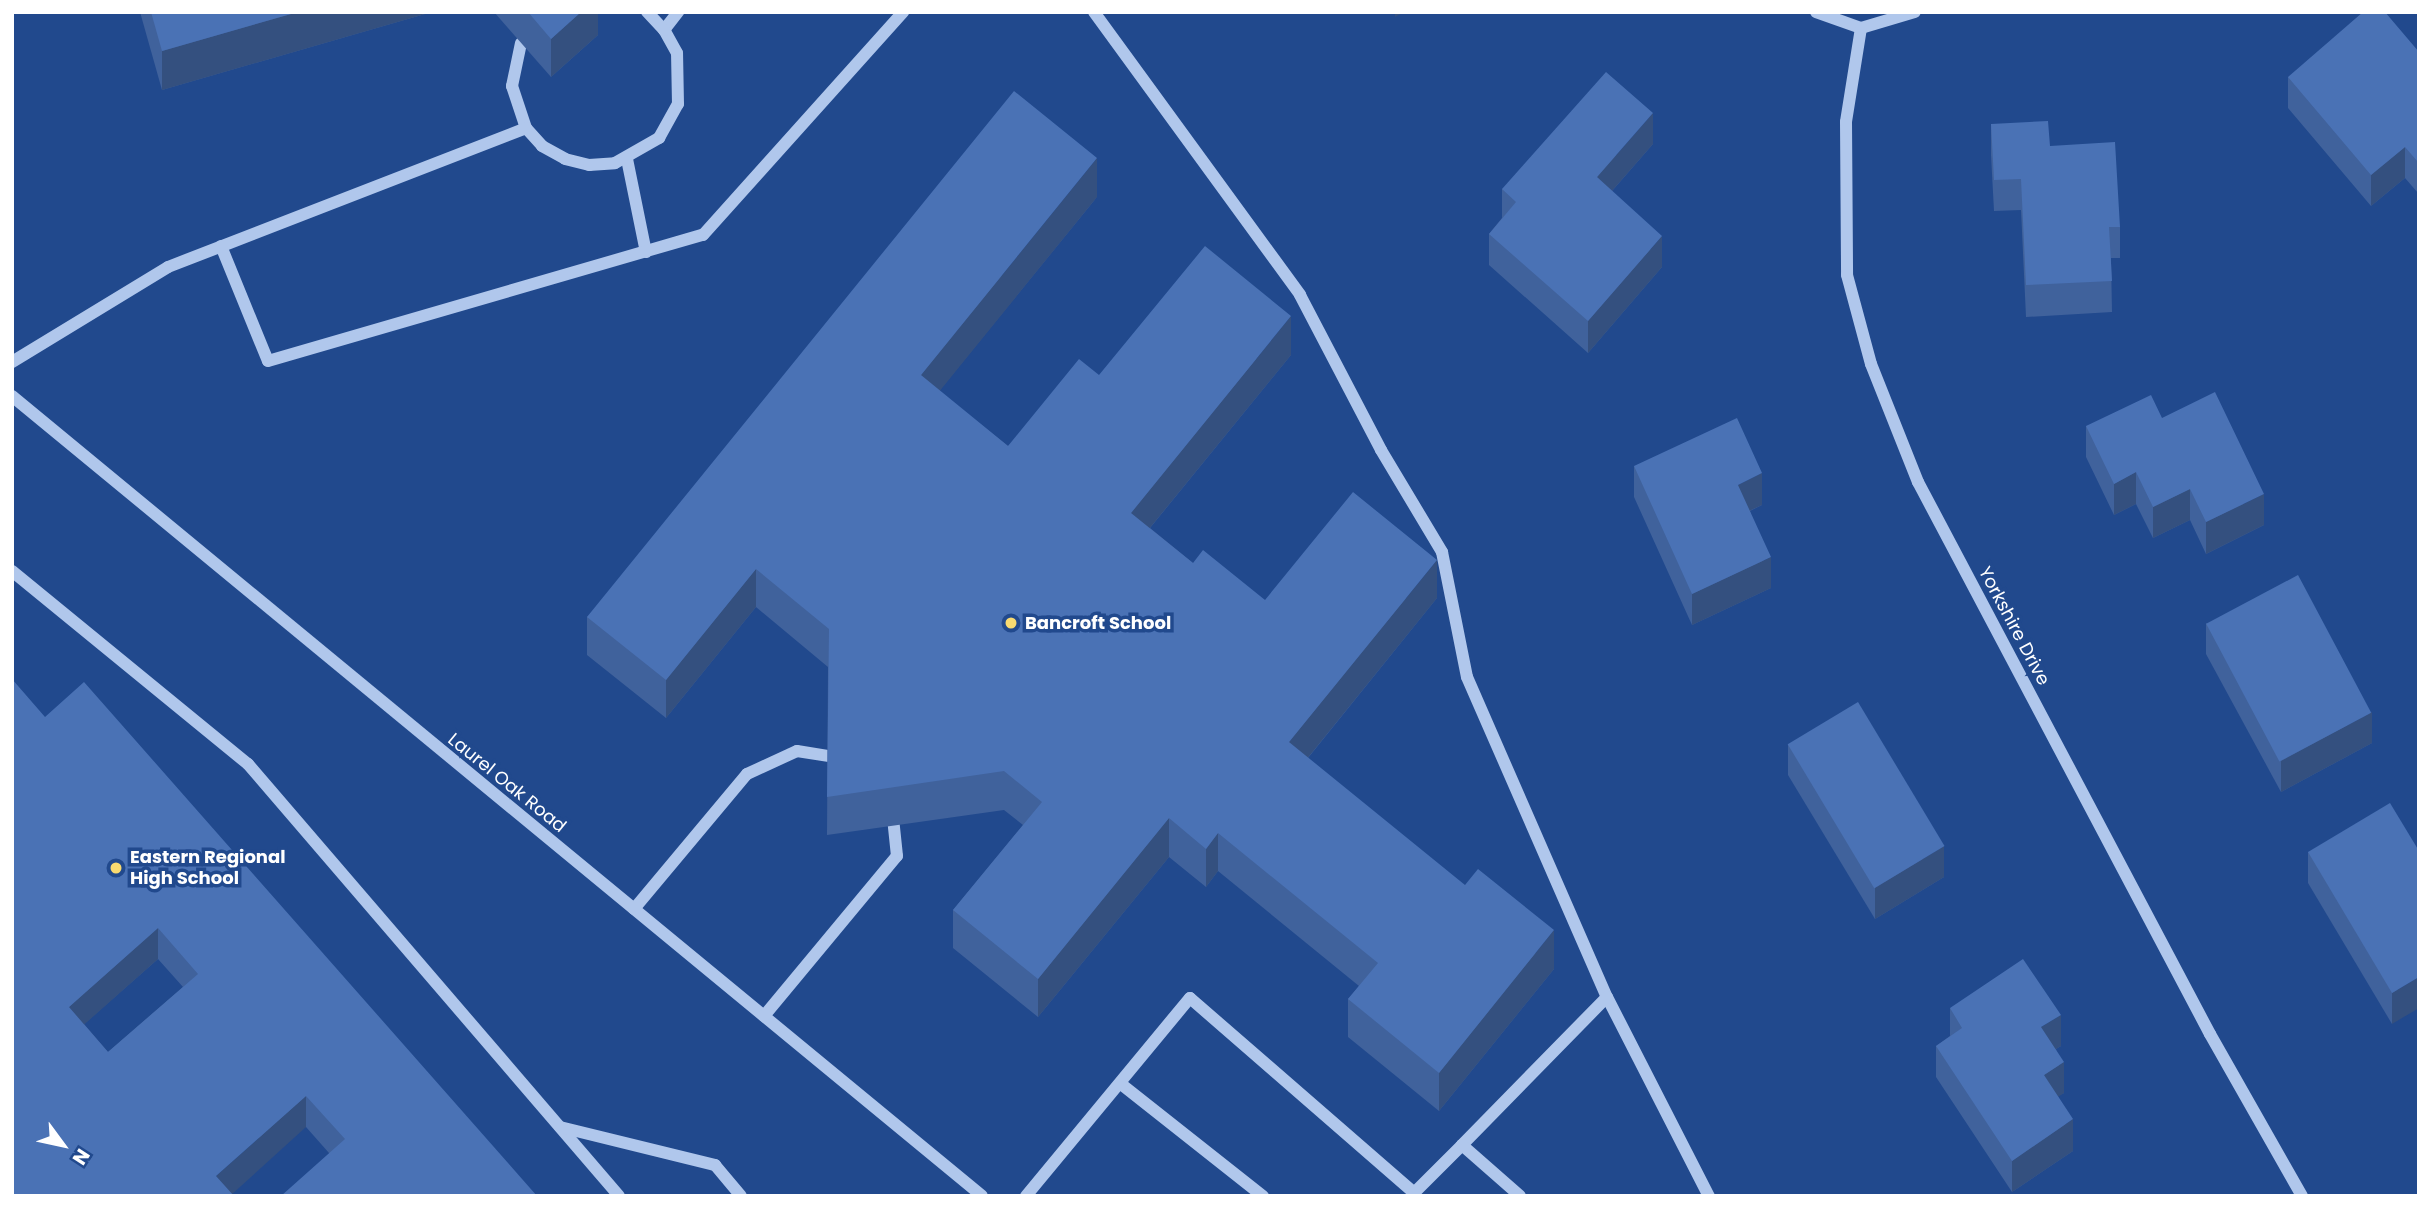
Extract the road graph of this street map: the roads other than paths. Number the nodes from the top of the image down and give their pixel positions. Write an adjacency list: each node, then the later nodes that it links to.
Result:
1 (646, 12): 8 (street)
2 (678, 12): 8 (street)
3 (903, 12): 13 (street)
4 (1094, 12): 20 (street)
5 (1816, 12): 7 (street)
6 (1915, 12): 7 (street)
7 (1861, 28): 32 (street, Yorkshire Drive)
8 (664, 30): 11 (street)
9 (521, 43): 10 (street)
10 (526, 128): 11 (street); 12 (street)
11 (627, 159): 13 (street)
12 (220, 246): 13 (street); 14 (street)
13 (646, 252)
14 (12, 362)
15 (12, 396): 19 (street, Laurel Oak Road)
16 (12, 571): 23 (street)
17 (828, 756): 19 (street)
18 (894, 825): 21 (street)
19 (634, 909): 21 (street, Laurel Oak Road)
20 (1607, 997): 24 (street); 31 (street)
21 (764, 1016): 27 (street, Laurel Oak Road)
22 (1121, 1084): 24 (street); 28 (street); 29 (street)
23 (560, 1127): 25 (street); 26 (street)
24 (1462, 1145): 30 (street)
25 (619, 1196)
26 (741, 1196)
27 (982, 1196)
28 (1026, 1196)
29 (1263, 1196)
30 (1520, 1196)
31 (1709, 1196)
32 (2302, 1196)

